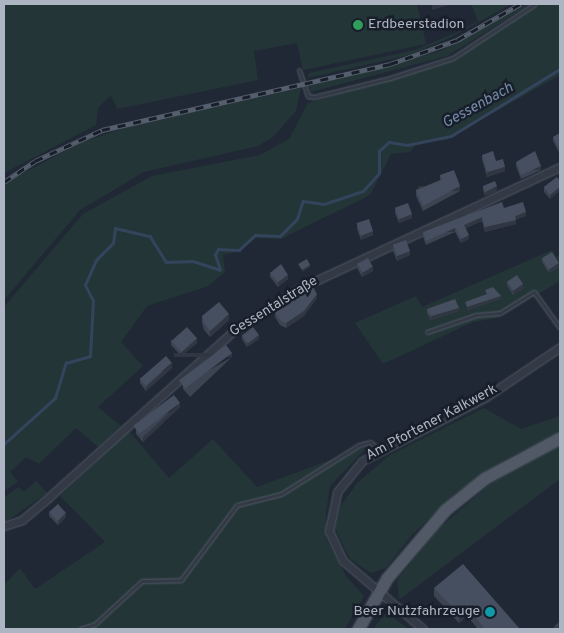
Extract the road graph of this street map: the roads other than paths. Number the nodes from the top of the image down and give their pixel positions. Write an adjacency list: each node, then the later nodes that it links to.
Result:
1 (535, 4): 2 (lane)
2 (299, 70)
3 (560, 167): 9 (street, Gessentalstraße)
4 (560, 328): 5 (lane)
5 (426, 332)
6 (560, 347): 8 (street, Am Pfortener Kalkwerk)
7 (560, 438): 10 (main road)
8 (380, 450): 10 (street, Am Pfortener Kalkwerk); 11 (lane)
9 (4, 526)
10 (378, 592): 12 (main road); 13 (street, Am Pfortener Kalkwerk)
11 (80, 629)
12 (358, 629)
13 (423, 629)

